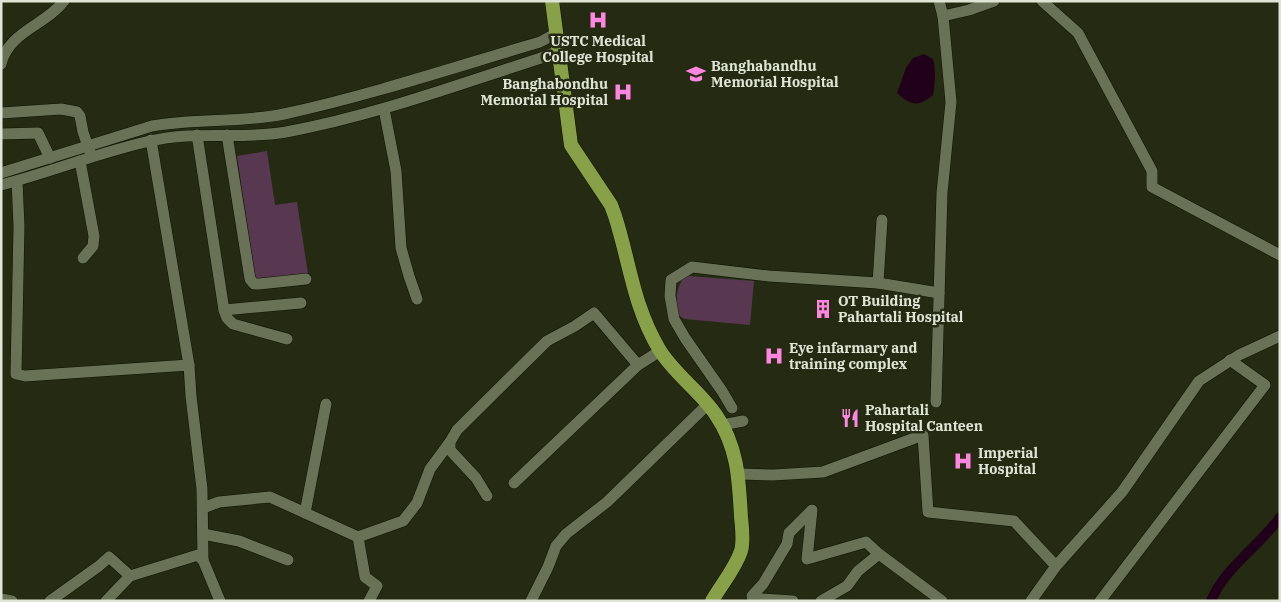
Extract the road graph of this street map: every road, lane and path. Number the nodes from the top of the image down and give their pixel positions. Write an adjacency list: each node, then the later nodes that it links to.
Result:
1 (64, 1): 9 (street)
2 (552, 1): 7 (highway)
3 (939, 1): 6 (street)
4 (994, 1): 6 (street)
5 (1042, 1): 23 (street)
6 (943, 16): 27 (street)
7 (555, 34): 8 (highway); 16 (street)
8 (559, 50): 10 (street); 33 (highway)
9 (1, 64)
10 (384, 109): 13 (street); 28 (street)
11 (1, 113): 16 (street)
12 (1, 134): 17 (street)
13 (227, 135): 14 (street); 25 (street)
14 (197, 136): 15 (street); 30 (street)
15 (152, 140): 18 (street); 35 (street)
16 (88, 146): 17 (street); 18 (street)
17 (50, 158): 19 (street)
18 (86, 160): 20 (street); 24 (street)
19 (1, 173)
20 (17, 180): 21 (street); 35 (street)
21 (1, 184)
22 (882, 220): 26 (street)
23 (1280, 255)
24 (83, 258)
25 (306, 279)
26 (878, 283): 27 (street); 40 (street)
27 (939, 292): 37 (street)
28 (417, 299)
29 (301, 303): 30 (street)
30 (224, 310): 32 (street)
31 (1280, 336): 34 (street)
32 (287, 339)
33 (660, 351): 36 (street); 39 (highway)
34 (1230, 360): 54 (street); 69 (street)
35 (189, 365): 47 (street)
36 (638, 365): 43 (street); 45 (street)
37 (936, 402)
38 (326, 404): 48 (street)
39 (707, 405): 42 (highway); 62 (street)
40 (732, 408)
41 (743, 421): 42 (street)
42 (722, 425): 44 (highway)
43 (450, 442): 46 (street); 50 (street)
44 (739, 474): 54 (street); 63 (highway)
45 (514, 483)
46 (487, 496)
47 (202, 508): 48 (street); 49 (street)
48 (305, 513): 50 (street)
49 (203, 534): 52 (street); 53 (street)
50 (358, 537): 61 (street)
51 (879, 554): 64 (street); 66 (street); 67 (street)
52 (203, 560): 55 (street); 60 (street)
53 (288, 560)
54 (1056, 566): 68 (street)
55 (130, 576): 58 (street); 59 (street)
56 (1, 599): 57 (street)
57 (12, 601)
58 (50, 601)
59 (106, 601)
60 (220, 601)
61 (369, 601)
62 (531, 601)
63 (712, 601)
64 (754, 601): 65 (street)
65 (793, 601)
66 (820, 601)
67 (942, 601)
68 (1031, 601)
69 (1100, 601)

